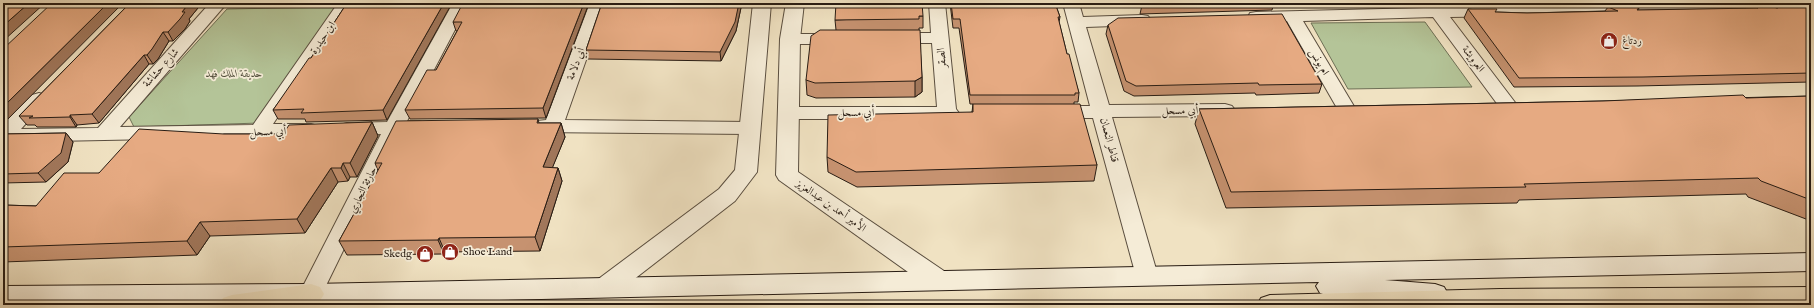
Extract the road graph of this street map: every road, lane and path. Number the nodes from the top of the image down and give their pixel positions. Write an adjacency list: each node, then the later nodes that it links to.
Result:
1 (219, 3): 36 (street, شارع حشاشة)
2 (346, 3): 35 (street, ابن حيدرة)
3 (461, 3): 32 (street, حارثة النجاري)
4 (598, 3): 30 (street, أبي دلامة)
5 (762, 3): 34 (main road)
6 (795, 3): 20 (main road, الأمير أحمد بن عبدالعزيز)
7 (937, 3): 18 (street, الصقر)
8 (1071, 3): 16 (street, قناطر النعمان)
9 (1536, 6): 10 (street); 12 (street)
10 (1678, 6): 11 (street)
11 (1811, 6)
12 (1439, 13): 13 (street); 22 (street, العرويشة)
13 (1292, 16): 14 (street); 23 (street, ام يونس)
14 (1238, 18)
15 (1161, 20): 16 (street)
16 (1076, 22): 26 (street, قناطر النعمان)
17 (877, 38): 18 (street)
18 (941, 38): 28 (street, الصقر)
19 (854, 39): 20 (street)
20 (790, 40): 27 (main road, الأمير أحمد بن عبدالعزيز)
21 (52, 86): 37 (street)
22 (1485, 105)
23 (1346, 108)
24 (1243, 110): 26 (street, أبي مسحل)
25 (1039, 112): 26 (street, أبي مسحل)
26 (1101, 112): 39 (street, قناطر النعمان)
27 (790, 113): 28 (street, أبي مسحل); 41 (main road, الأمير أحمد بن عبدالعزيز)
28 (947, 113): 29 (street, أبي مسحل)
29 (970, 113)
30 (554, 125): 31 (street); 34 (street)
31 (514, 126)
32 (394, 127): 33 (street, أبي مسحل); 35 (street, أبي مسحل); 43 (street, حارثة النجاري)
33 (434, 127)
34 (749, 128): 42 (main road)
35 (258, 132): 36 (street, أبي مسحل)
36 (103, 134): 37 (street, أبي مسحل)
37 (3, 136)
38 (1811, 262): 40 (main road)
39 (1147, 276): 40 (main road); 41 (main road)
40 (1202, 276): 46 (main road)
41 (938, 280): 42 (main road)
42 (606, 287): 43 (main road)
43 (311, 294): 44 (main road); 47 (highway)
44 (3, 296)
45 (1811, 297): 46 (highway)
46 (1500, 299): 48 (highway)
47 (232, 305)
48 (1270, 305)

